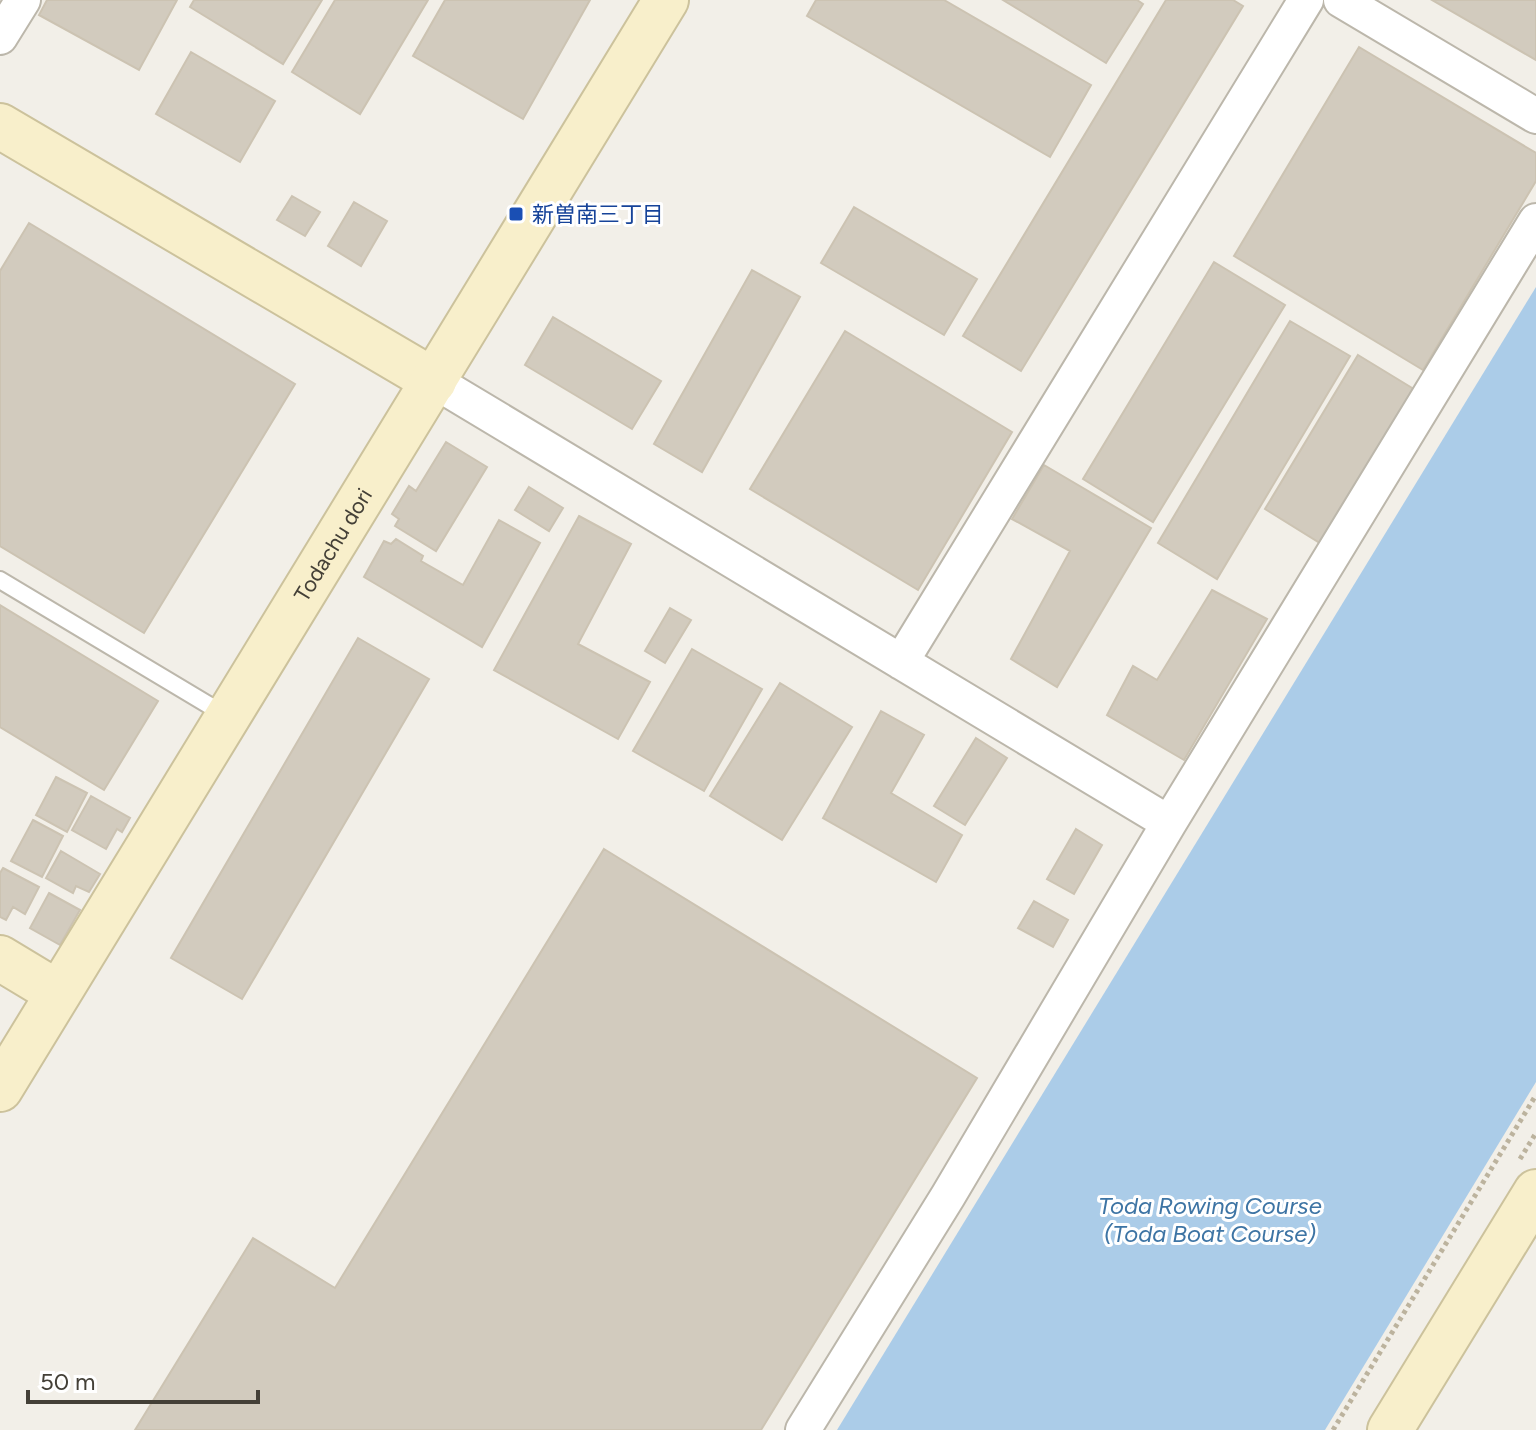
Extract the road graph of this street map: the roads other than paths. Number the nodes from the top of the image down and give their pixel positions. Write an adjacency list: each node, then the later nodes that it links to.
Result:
1 (23, 0): 5 (street)
2 (666, 0): 9 (street, Todachu dori)
3 (1306, 0): 11 (street)
4 (1341, 0): 6 (street)
5 (0, 37)
6 (1536, 116)
7 (0, 126): 9 (street)
8 (1536, 221): 13 (street)
9 (434, 381): 11 (street); 12 (street, Todachu dori)
10 (0, 580): 12 (lane)
11 (901, 662): 13 (street)
12 (228, 717): 15 (street, Todachu dori)
13 (1169, 823): 18 (street)
14 (0, 958): 15 (street)
15 (58, 993): 16 (street, Todachu dori)
16 (0, 1089)
17 (1536, 1192): 19 (street)
18 (803, 1430)
19 (1390, 1430)

